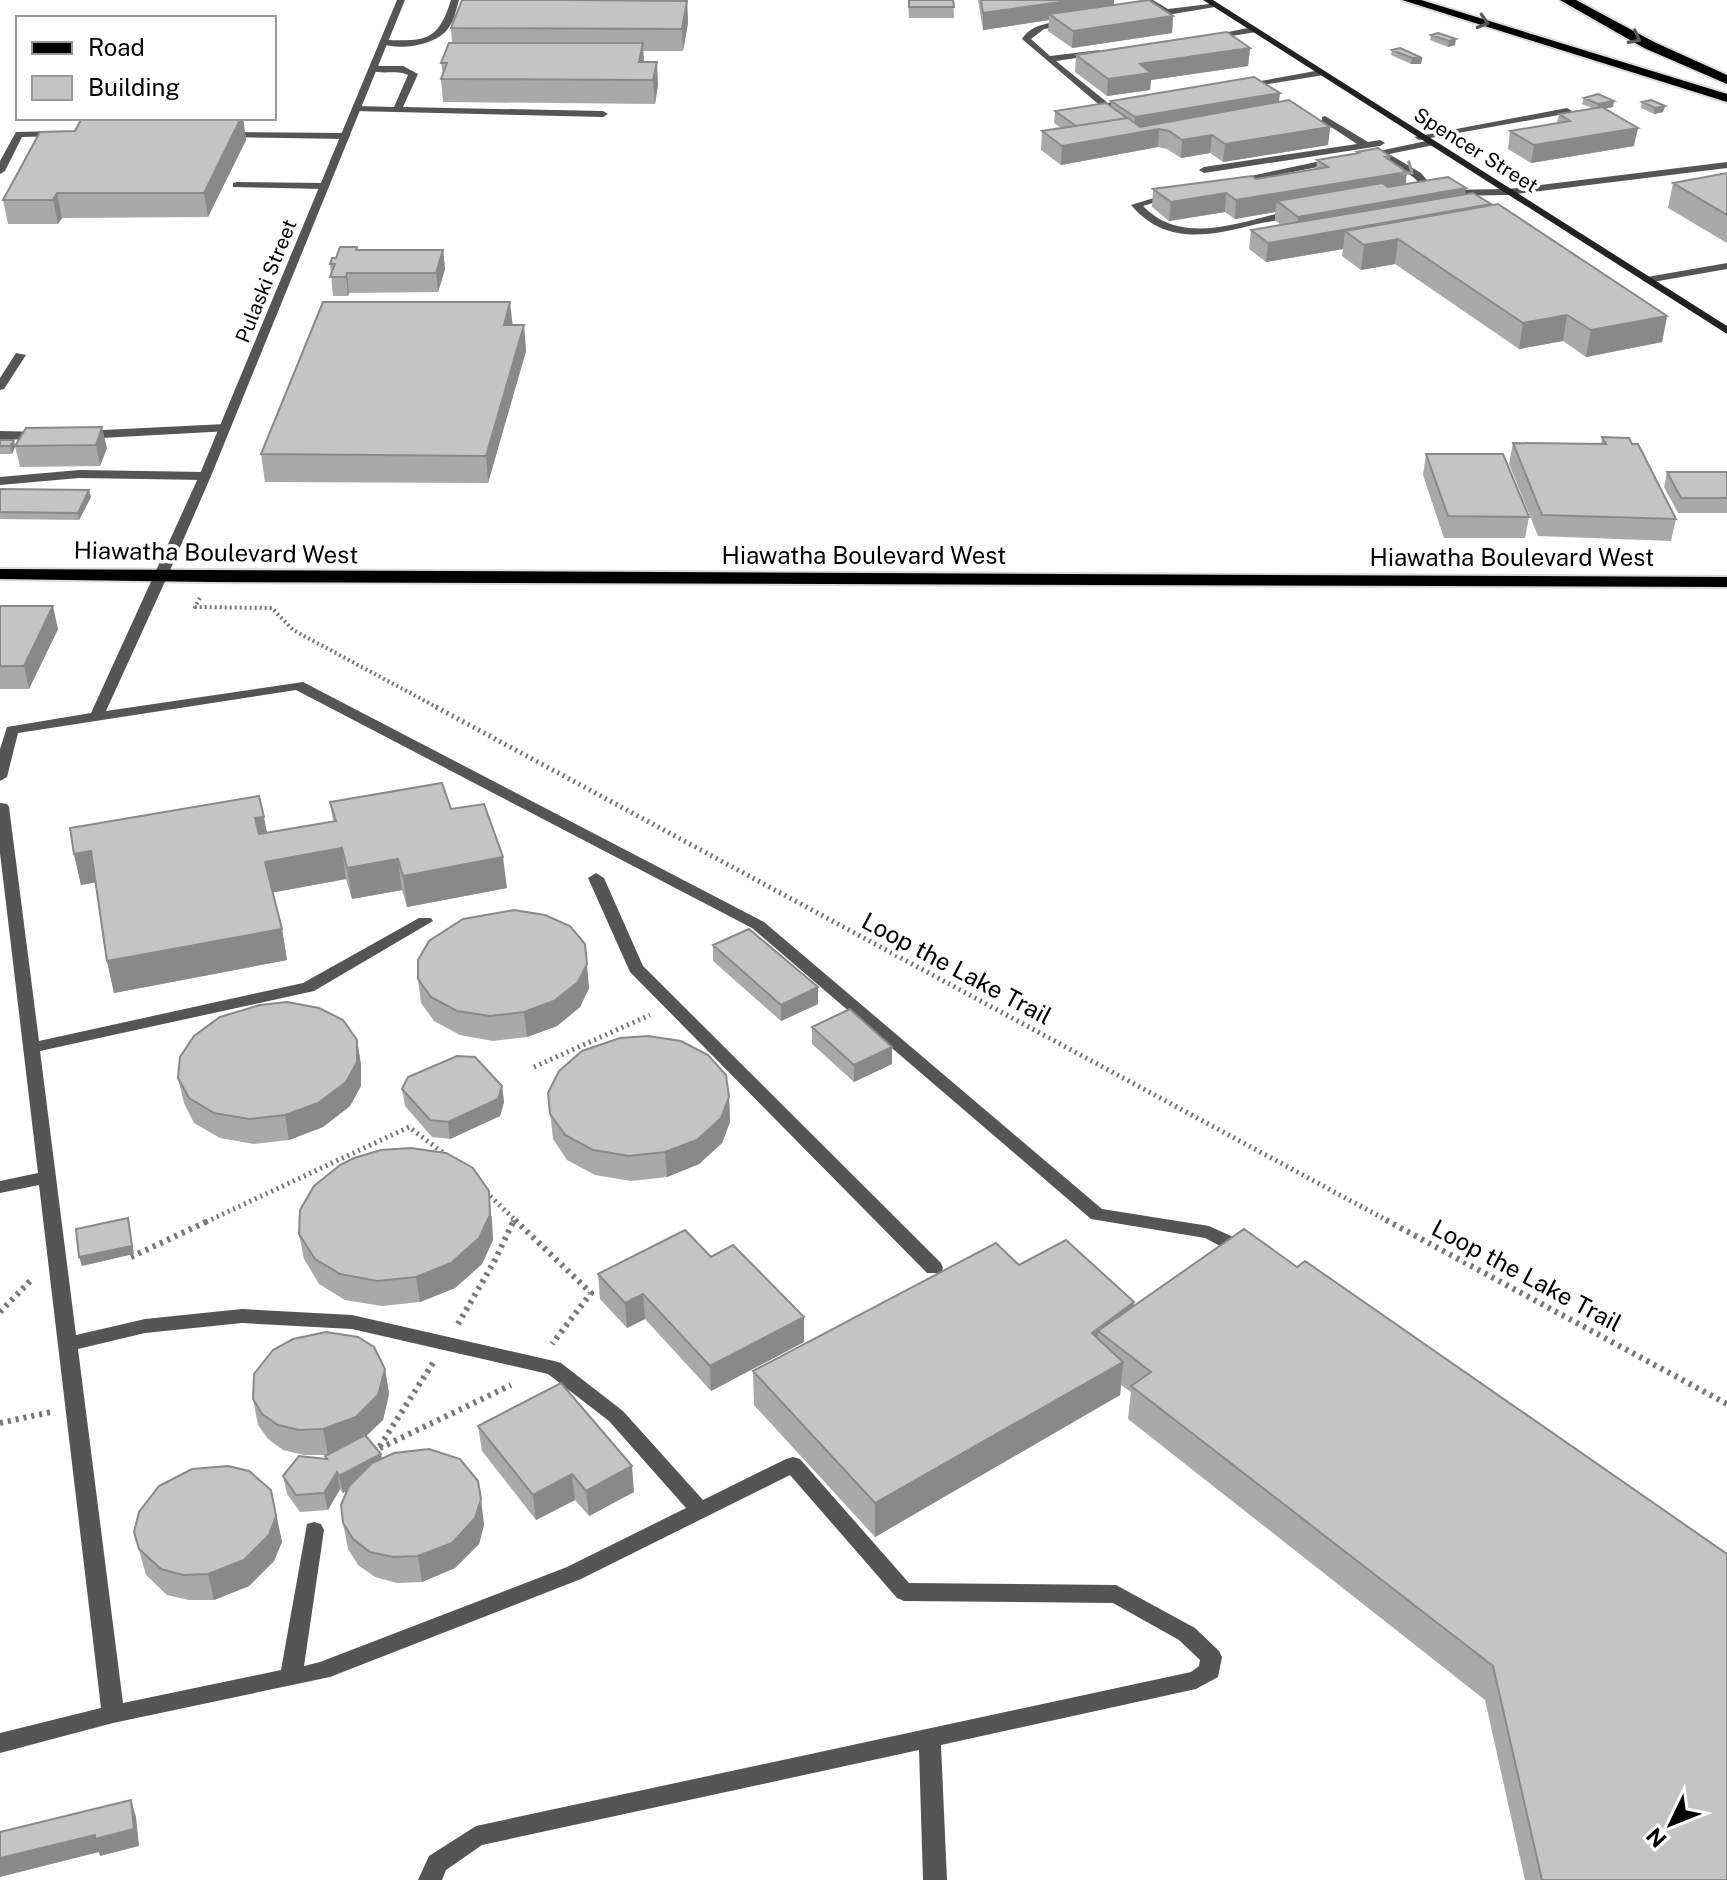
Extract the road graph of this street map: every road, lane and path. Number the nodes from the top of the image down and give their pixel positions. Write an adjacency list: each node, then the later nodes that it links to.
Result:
1 (401, 0): 12 (street, Pulaski Street)
2 (455, 0): 12 (street)
3 (1147, 0): 7 (street)
4 (1408, 0): 19 (highway, one-way to 19)
5 (1566, 0): 17 (highway, one-way to 17)
6 (1212, 3): 7 (street); 10 (main road, Spencer Street)
7 (1160, 9): 8 (street)
8 (1145, 11)
9 (1086, 20): 14 (street)
10 (1253, 30): 11 (street); 16 (main road, Spencer Street)
11 (1203, 37)
12 (384, 43): 15 (street, Pulaski Street)
13 (1110, 50): 14 (street)
14 (1048, 59): 20 (street)
15 (373, 69): 21 (street, Pulaski Street); 22 (street)
16 (1321, 73): 18 (street); 29 (main road, Spencer Street)
17 (1727, 80)
18 (1229, 87)
19 (1727, 98)
20 (1137, 101)
21 (357, 109): 22 (street); 28 (street, Pulaski Street)
22 (397, 111): 24 (street)
23 (1567, 111): 29 (street)
24 (603, 114)
25 (1325, 119): 30 (street)
26 (66, 134): 34 (street)
27 (206, 135): 28 (street)
28 (345, 136): 36 (street, Pulaski Street)
29 (1426, 140): 30 (street); 31 (street); 38 (main road, Spencer Street)
30 (1366, 145): 33 (street)
31 (1380, 152): 37 (street); 38 (street, one-way to 38)
32 (1727, 165): 38 (street)
33 (1204, 170)
34 (0, 171)
35 (237, 185): 36 (street)
36 (324, 186): 46 (street, Pulaski Street)
37 (1220, 186)
38 (1508, 192): 42 (main road, Spencer Street)
39 (1179, 194): 40 (street)
40 (1299, 212)
41 (1727, 266): 42 (street)
42 (1647, 280): 43 (main road, Spencer Street)
43 (1727, 331)
44 (20, 355): 45 (street)
45 (0, 387)
46 (225, 428): 49 (street); 50 (street, Pulaski Street)
47 (0, 435): 48 (street)
48 (52, 436)
49 (66, 436)
50 (205, 476): 51 (street); 53 (street, Pulaski Street)
51 (0, 481)
52 (0, 574): 53 (main road, Hiawatha Boulevard West)
53 (161, 575): 54 (main road, Hiawatha Boulevard West); 56 (street, Pulaski Street)
54 (210, 577): 55 (main road, Hiawatha Boulevard West); 78 (path, Loop the Lake Trail)
55 (1727, 582)
56 (97, 716): 57 (street); 72 (street)
57 (6, 729): 58 (street)
58 (0, 777)
59 (1, 802): 63 (street)
60 (596, 878): 62 (street)
61 (425, 921): 63 (street)
62 (673, 1005): 64 (path); 73 (street)
63 (31, 1048): 66 (street)
64 (534, 1067)
65 (459, 1166): 71 (path)
66 (47, 1177): 67 (street); 70 (street)
67 (0, 1187)
68 (481, 1187): 69 (path)
69 (514, 1219): 75 (path); 77 (path)
70 (56, 1255): 74 (path); 76 (street)
71 (131, 1257)
72 (1265, 1260)
73 (934, 1268)
74 (0, 1312)
75 (446, 1343): 76 (street); 77 (street); 77 (path)
76 (67, 1344): 79 (street)
77 (536, 1364): 81 (street)
78 (1727, 1404)
79 (76, 1406): 80 (path); 84 (street)
80 (0, 1423)
81 (700, 1510): 83 (street); 85 (street)
82 (314, 1530): 83 (street)
83 (291, 1677): 84 (street)
84 (113, 1714): 86 (street)
85 (930, 1738): 87 (street); 88 (street)
86 (0, 1743)
87 (430, 1880)
88 (935, 1880)

